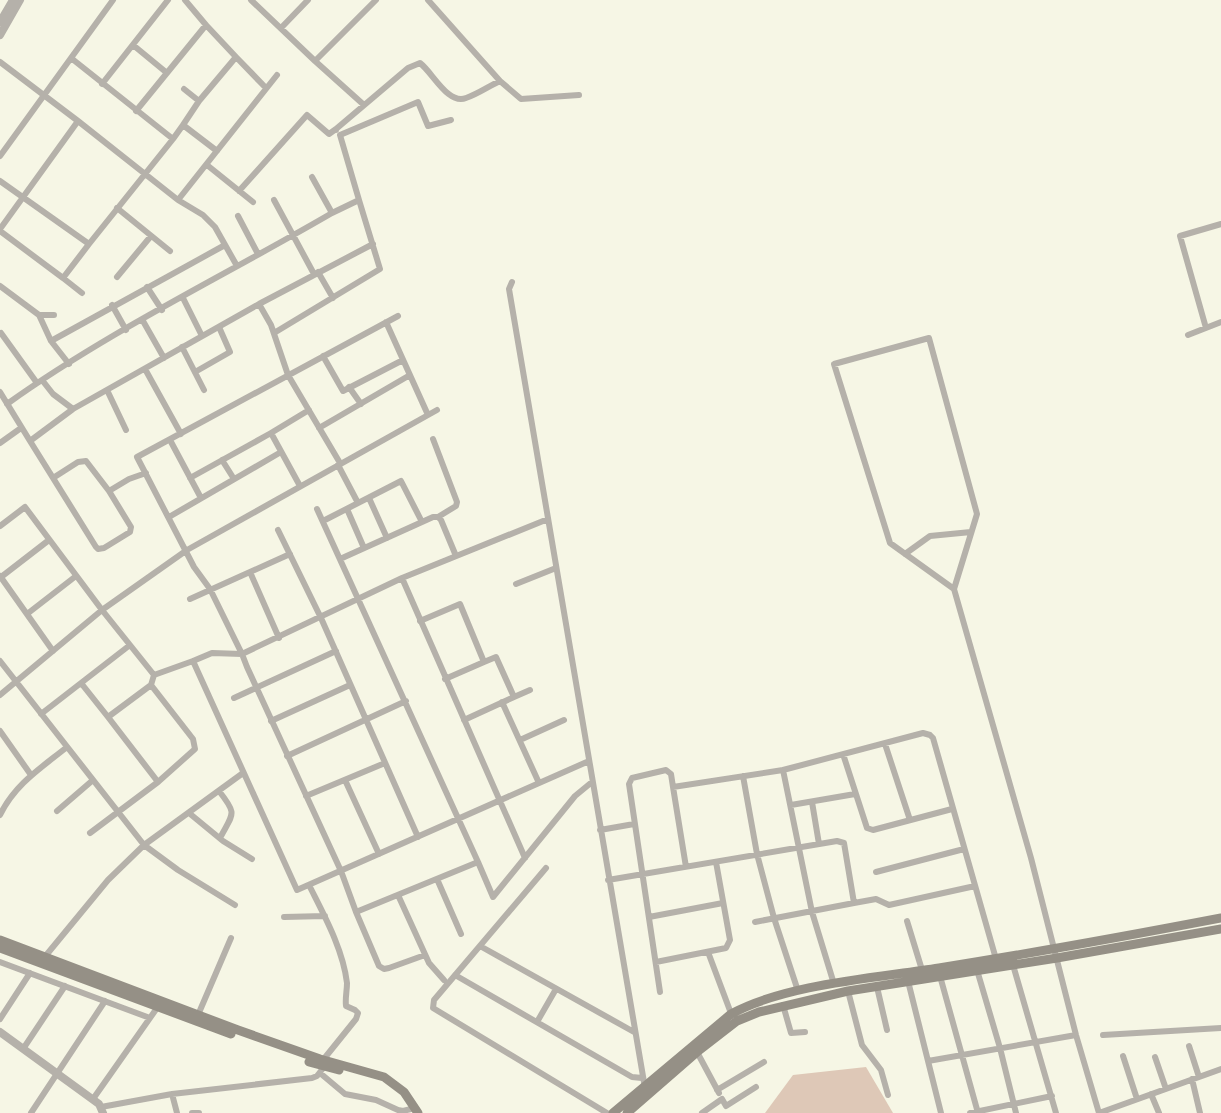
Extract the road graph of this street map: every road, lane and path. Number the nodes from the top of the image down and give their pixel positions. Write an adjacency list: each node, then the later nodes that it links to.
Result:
1 (13, 0): 10 (street)
2 (20, 0): 13 (street)
3 (114, 0): 16 (street)
4 (168, 0): 14 (street)
5 (185, 0): 11 (street)
6 (251, 0): 12 (street)
7 (308, 0): 12 (street)
8 (376, 0): 17 (street)
9 (428, 0): 21 (street)
10 (0, 21)
11 (206, 25): 15 (street); 19 (street)
12 (281, 28): 17 (street)
13 (0, 35)
14 (133, 45): 19 (street); 22 (street)
15 (236, 57): 23 (street); 27 (street)
16 (71, 58): 22 (street); 25 (street)
17 (315, 61): 28 (street)
18 (0, 62): 25 (street)
19 (167, 73): 29 (street)
20 (277, 75): 23 (street)
21 (500, 81): 26 (street); 28 (street)
22 (102, 84): 29 (street)
23 (266, 88): 36 (street)
24 (184, 89): 27 (street)
25 (45, 95): 31 (street); 37 (street)
26 (579, 95)
27 (199, 101): 32 (street)
28 (364, 105): 33 (street)
29 (136, 111): 35 (street)
30 (451, 120): 34 (street)
31 (78, 121): 39 (street); 43 (street)
32 (183, 125): 35 (street); 36 (street)
33 (336, 129): 34 (street); 42 (street)
34 (340, 135): 46 (street)
35 (173, 139): 39 (street)
36 (217, 151): 38 (street)
37 (0, 156)
38 (207, 165): 42 (street); 44 (street)
39 (145, 174): 44 (street); 48 (street)
40 (312, 177): 49 (street)
41 (0, 181): 43 (street)
42 (239, 190): 47 (street)
43 (23, 197): 52 (street); 55 (street)
44 (178, 200): 57 (street)
45 (274, 200): 53 (street)
46 (359, 200): 49 (street); 56 (street)
47 (253, 202)
48 (117, 208): 54 (street); 55 (street)
49 (332, 213): 53 (street)
50 (238, 216): 59 (street)
51 (1221, 224): 81 (street)
52 (0, 230): 63 (street)
53 (294, 235): 59 (street); 61 (street)
54 (151, 236): 58 (street); 62 (street)
55 (89, 244): 63 (street)
56 (373, 244): 61 (street); 69 (street)
57 (225, 245): 60 (street); 66 (street)
58 (170, 251)
59 (258, 254): 60 (street)
60 (237, 266): 68 (street)
61 (316, 273): 69 (street); 70 (street)
62 (117, 277)
63 (63, 278): 67 (street)
64 (512, 282): 133 (street)
65 (0, 286): 73 (street)
66 (147, 287): 71 (street); 72 (street)
67 (82, 293)
68 (183, 298): 72 (street); 86 (street)
69 (333, 298): 83 (street)
70 (259, 304): 79 (street); 83 (street)
71 (112, 305): 82 (street); 87 (street)
72 (162, 310): 76 (street)
73 (39, 315): 74 (street); 87 (street)
74 (54, 315)
75 (398, 316): 77 (street)
76 (142, 321): 82 (street); 90 (street)
77 (386, 322): 89 (street); 91 (street)
78 (1221, 322): 81 (street)
79 (219, 327): 86 (street); 94 (street)
80 (9, 328): 84 (street)
81 (1206, 328): 85 (street)
82 (126, 330): 92 (street)
83 (274, 333): 95 (street)
84 (1, 334): 97 (street)
85 (1188, 335)
86 (202, 336): 88 (street)
87 (51, 341): 92 (street)
88 (182, 347): 90 (street); 94 (street)
89 (323, 356): 95 (street); 98 (street)
90 (164, 358): 93 (street)
91 (403, 360): 96 (street); 98 (street)
92 (69, 363): 97 (street)
93 (145, 369): 99 (street); 112 (street)
94 (195, 372): 100 (street)
95 (288, 375): 105 (street); 112 (street)
96 (410, 375): 103 (street); 107 (street)
97 (40, 381): 102 (street); 104 (street)
98 (350, 387): 103 (street)
99 (106, 390): 104 (street); 110 (street)
100 (204, 390)
101 (0, 392): 102 (street)
102 (7, 404): 108 (street)
103 (361, 404): 109 (street)
104 (73, 409): 115 (street)
105 (309, 410): 109 (street); 111 (street)
106 (437, 410): 107 (street)
107 (428, 415): 119 (street)
108 (21, 428): 115 (street); 116 (street)
109 (319, 428): 119 (street)
110 (126, 430)
111 (271, 433): 117 (street); 118 (street)
112 (181, 434): 114 (street)
113 (433, 439): 132 (street)
114 (170, 440): 120 (street); 122 (street)
115 (30, 441): 121 (street)
116 (0, 443)
117 (281, 452): 123 (street); 124 (street)
118 (222, 460): 122 (street); 123 (street)
119 (339, 464): 124 (street); 128 (street)
120 (146, 473): 125 (street); 131 (street)
121 (53, 478): 125 (street); 125 (street)
122 (190, 478): 126 (street)
123 (234, 479): 126 (street)
124 (300, 486): 142 (street)
125 (109, 491)
126 (201, 498): 131 (street)
127 (369, 498): 128 (street); 135 (street); 139 (street)
128 (358, 503): 130 (street)
129 (317, 509): 134 (street)
130 (347, 509): 134 (street); 141 (street)
131 (169, 517): 142 (street)
132 (438, 517): 135 (street); 145 (street)
133 (548, 519): 145 (street); 147 (street)
134 (323, 521): 146 (street)
135 (422, 522): 139 (street)
136 (0, 526): 140 (street)
137 (278, 530): 143 (street)
138 (972, 532): 144 (street); 144 (street); 154 (street)
139 (387, 538): 141 (street)
140 (49, 540): 149 (street); 150 (street)
141 (364, 548): 146 (street)
142 (187, 550): 153 (street); 157 (street)
143 (290, 554): 148 (street); 159 (street)
144 (904, 554): 154 (street)
145 (456, 556): 151 (street)
146 (340, 559): 156 (street)
147 (556, 568): 152 (street); 194 (street)
148 (250, 572): 153 (street); 161 (street)
149 (76, 576): 157 (street); 158 (street)
150 (0, 577): 158 (street)
151 (402, 578): 156 (street); 160 (street)
152 (516, 584)
153 (210, 589): 155 (street); 165 (street)
154 (954, 589): 263 (street)
155 (190, 599)
156 (359, 599): 159 (street); 180 (street)
157 (102, 610): 162 (street); 163 (street)
158 (27, 614): 163 (street)
159 (321, 618): 161 (street); 164 (street)
160 (420, 621): 168 (street); 170 (street)
161 (279, 638): 165 (street)
162 (130, 645): 169 (street); 172 (street)
163 (54, 651): 171 (street)
164 (336, 651): 174 (street); 175 (street)
165 (243, 654): 166 (street); 175 (street)
166 (193, 661): 169 (street); 197 (street)
167 (0, 662): 171 (street)
168 (484, 662): 170 (street); 178 (street)
169 (154, 675): 173 (street)
170 (445, 679): 185 (street)
171 (16, 682): 177 (street); 182 (street)
172 (81, 683): 182 (street); 183 (street)
173 (151, 685): 183 (street); 202 (street)
174 (351, 685): 184 (street); 187 (street)
175 (256, 688): 179 (street); 187 (street)
176 (530, 690): 178 (street)
177 (0, 695)
178 (514, 697): 181 (street)
179 (234, 698)
180 (406, 701): 184 (street); 217 (street)
181 (502, 702): 185 (street); 189 (street)
182 (41, 714): 191 (street)
183 (108, 717): 202 (street)
184 (366, 720): 193 (street); 195 (street)
185 (464, 720): 209 (street)
186 (564, 720): 189 (street)
187 (271, 721): 193 (street)
188 (0, 731): 198 (street)
189 (520, 740): 204 (street)
190 (885, 744): 192 (street); 212 (street); 218 (street)
191 (67, 747): 198 (street); 200 (street)
192 (843, 754): 196 (street); 207 (street)
193 (288, 756): 208 (street)
194 (589, 761): 203 (street); 204 (street)
195 (385, 763): 201 (street); 222 (street)
196 (783, 770): 199 (street); 211 (street)
197 (243, 773): 206 (street); 241 (street)
198 (31, 775): 216 (street)
199 (743, 776): 205 (street); 229 (street)
200 (93, 780): 213 (street); 214 (street)
201 (345, 780): 208 (street); 228 (street)
202 (158, 782): 214 (street)
203 (592, 782): 220 (street); 230 (street)
204 (539, 783): 209 (street)
205 (674, 787): 219 (street); 234 (street)
206 (219, 791): 215 (street); 223 (street)
207 (855, 794): 210 (street); 218 (street)
208 (306, 796): 236 (street)
209 (500, 800): 217 (street); 230 (street)
210 (812, 802): 211 (street); 224 (street)
211 (791, 805): 226 (street)
212 (952, 809): 218 (street); 227 (street)
213 (57, 811)
214 (118, 812): 221 (street); 225 (street)
215 (189, 813): 223 (street); 225 (street)
216 (0, 815)
217 (460, 818): 222 (street); 232 (street)
218 (910, 820)
219 (634, 824): 220 (street); 238 (street)
220 (600, 830): 240 (street)
221 (90, 833)
222 (418, 837): 228 (street)
223 (220, 838): 231 (street)
224 (819, 844): 226 (street); 245 (street)
225 (144, 845): 246 (street); 266 (street)
226 (800, 847): 229 (street); 248 (street)
227 (964, 849): 237 (street); 242 (street)
228 (379, 854): 236 (street)
229 (757, 854): 233 (street); 252 (street)
230 (525, 858): 232 (street)
231 (252, 859)
232 (478, 862): 239 (street)
233 (716, 862): 234 (street); 244 (street)
234 (686, 867): 238 (street)
235 (546, 868): 260 (street)
236 (340, 871): 241 (street); 247 (street)
237 (876, 872)
238 (643, 874): 240 (street); 251 (street)
239 (437, 879): 243 (street); 257 (street)
240 (608, 880): 295 (street)
241 (309, 885): 249 (street)
242 (975, 886): 245 (street); 265 (street)
243 (398, 895): 247 (street); 264 (street)
244 (723, 903): 251 (street); 262 (street)
245 (854, 903): 248 (street)
246 (235, 906)
247 (356, 912): 264 (street)
248 (812, 912): 252 (street); 277 (street)
249 (325, 916): 250 (street); 309 (street)
250 (284, 917)
251 (649, 917): 268 (street)
252 (774, 918): 255 (street); 281 (street)
253 (1221, 918): 263 (main road)
254 (907, 921): 270 (street)
255 (755, 922)
256 (1221, 929): 263 (main road)
257 (461, 934)
258 (231, 938): 287 (street)
259 (0, 940): 266 (main road)
260 (480, 946): 273 (street); 280 (street)
261 (0, 948): 266 (main road)
262 (708, 952): 268 (street); 289 (street)
263 (1056, 954): 265 (main road); 269 (main road); 297 (street)
264 (425, 955): 275 (street)
265 (996, 959): 270 (main road)
266 (42, 960): 286 (main road); 287 (main road)
267 (0, 962): 272 (street)
268 (656, 962): 283 (street)
269 (1013, 964): 271 (main road); 299 (street)
270 (922, 970): 277 (main road)
271 (977, 970): 274 (main road); 301 (street)
272 (30, 973): 278 (street); 290 (street)
273 (455, 975): 291 (street); 333 (street)
274 (940, 976): 276 (main road); 304 (street)
275 (444, 980)
276 (908, 981): 279 (main road); 307 (street)
277 (834, 984): 281 (main road)
278 (65, 986): 284 (street); 302 (street)
279 (877, 987): 282 (main road); 293 (street)
280 (556, 989): 291 (street); 295 (street)
281 (798, 991): 289 (main road)
282 (848, 991): 285 (main road); 319 (street)
283 (660, 992)
284 (105, 1001): 288 (street); 311 (street)
285 (783, 1005): 289 (main road); 296 (street)
286 (157, 1008): 288 (street); 309 (main road)
287 (198, 1015): 309 (main road)
288 (150, 1018): 321 (street)
289 (734, 1018): 303 (main road); 313 (main road)
290 (0, 1019)
291 (537, 1022): 313 (street)
292 (1221, 1028): 298 (street)
293 (887, 1030)
294 (0, 1032): 302 (street)
295 (634, 1032): 313 (street)
296 (805, 1032)
297 (1076, 1035): 299 (street); 342 (street)
298 (1103, 1035)
299 (1036, 1042): 301 (street); 320 (street)
300 (1189, 1046): 312 (street)
301 (1000, 1048): 304 (street); 324 (street)
302 (23, 1049): 311 (street)
303 (697, 1052): 313 (main road); 316 (street)
304 (963, 1055): 307 (street); 328 (street)
305 (1123, 1056): 323 (street)
306 (1155, 1057): 315 (street)
307 (928, 1061): 338 (street)
308 (764, 1062): 316 (street)
309 (322, 1066): 317 (street); 327 (main road); 327 (street)
310 (1221, 1069): 312 (street)
311 (58, 1074): 321 (street); 329 (street)
312 (1196, 1078): 315 (street); 344 (street)
313 (645, 1086): 334 (main road); 335 (main road)
314 (756, 1087): 325 (street)
315 (1166, 1089): 318 (street)
316 (717, 1090): 322 (street)
317 (172, 1094): 326 (street); 330 (street)
318 (1151, 1094): 323 (street); 343 (street)
319 (888, 1095)
320 (1052, 1096): 324 (street); 341 (street)
321 (93, 1099): 326 (street)
322 (722, 1099): 325 (street); 336 (street)
323 (1137, 1099): 342 (street)
324 (1014, 1104): 328 (street); 340 (street)
325 (726, 1106): 337 (street)
326 (102, 1110)
327 (416, 1110)
328 (978, 1112): 339 (street)
329 (31, 1113)
330 (177, 1113)
331 (192, 1113): 332 (street)
332 (199, 1113)
333 (607, 1113)
334 (613, 1113)
335 (627, 1113)
336 (702, 1113)
337 (730, 1113)
338 (941, 1113)
339 (970, 1113)
340 (1016, 1113)
341 (1056, 1113)
342 (1099, 1113)
343 (1159, 1113)
344 (1200, 1113)

